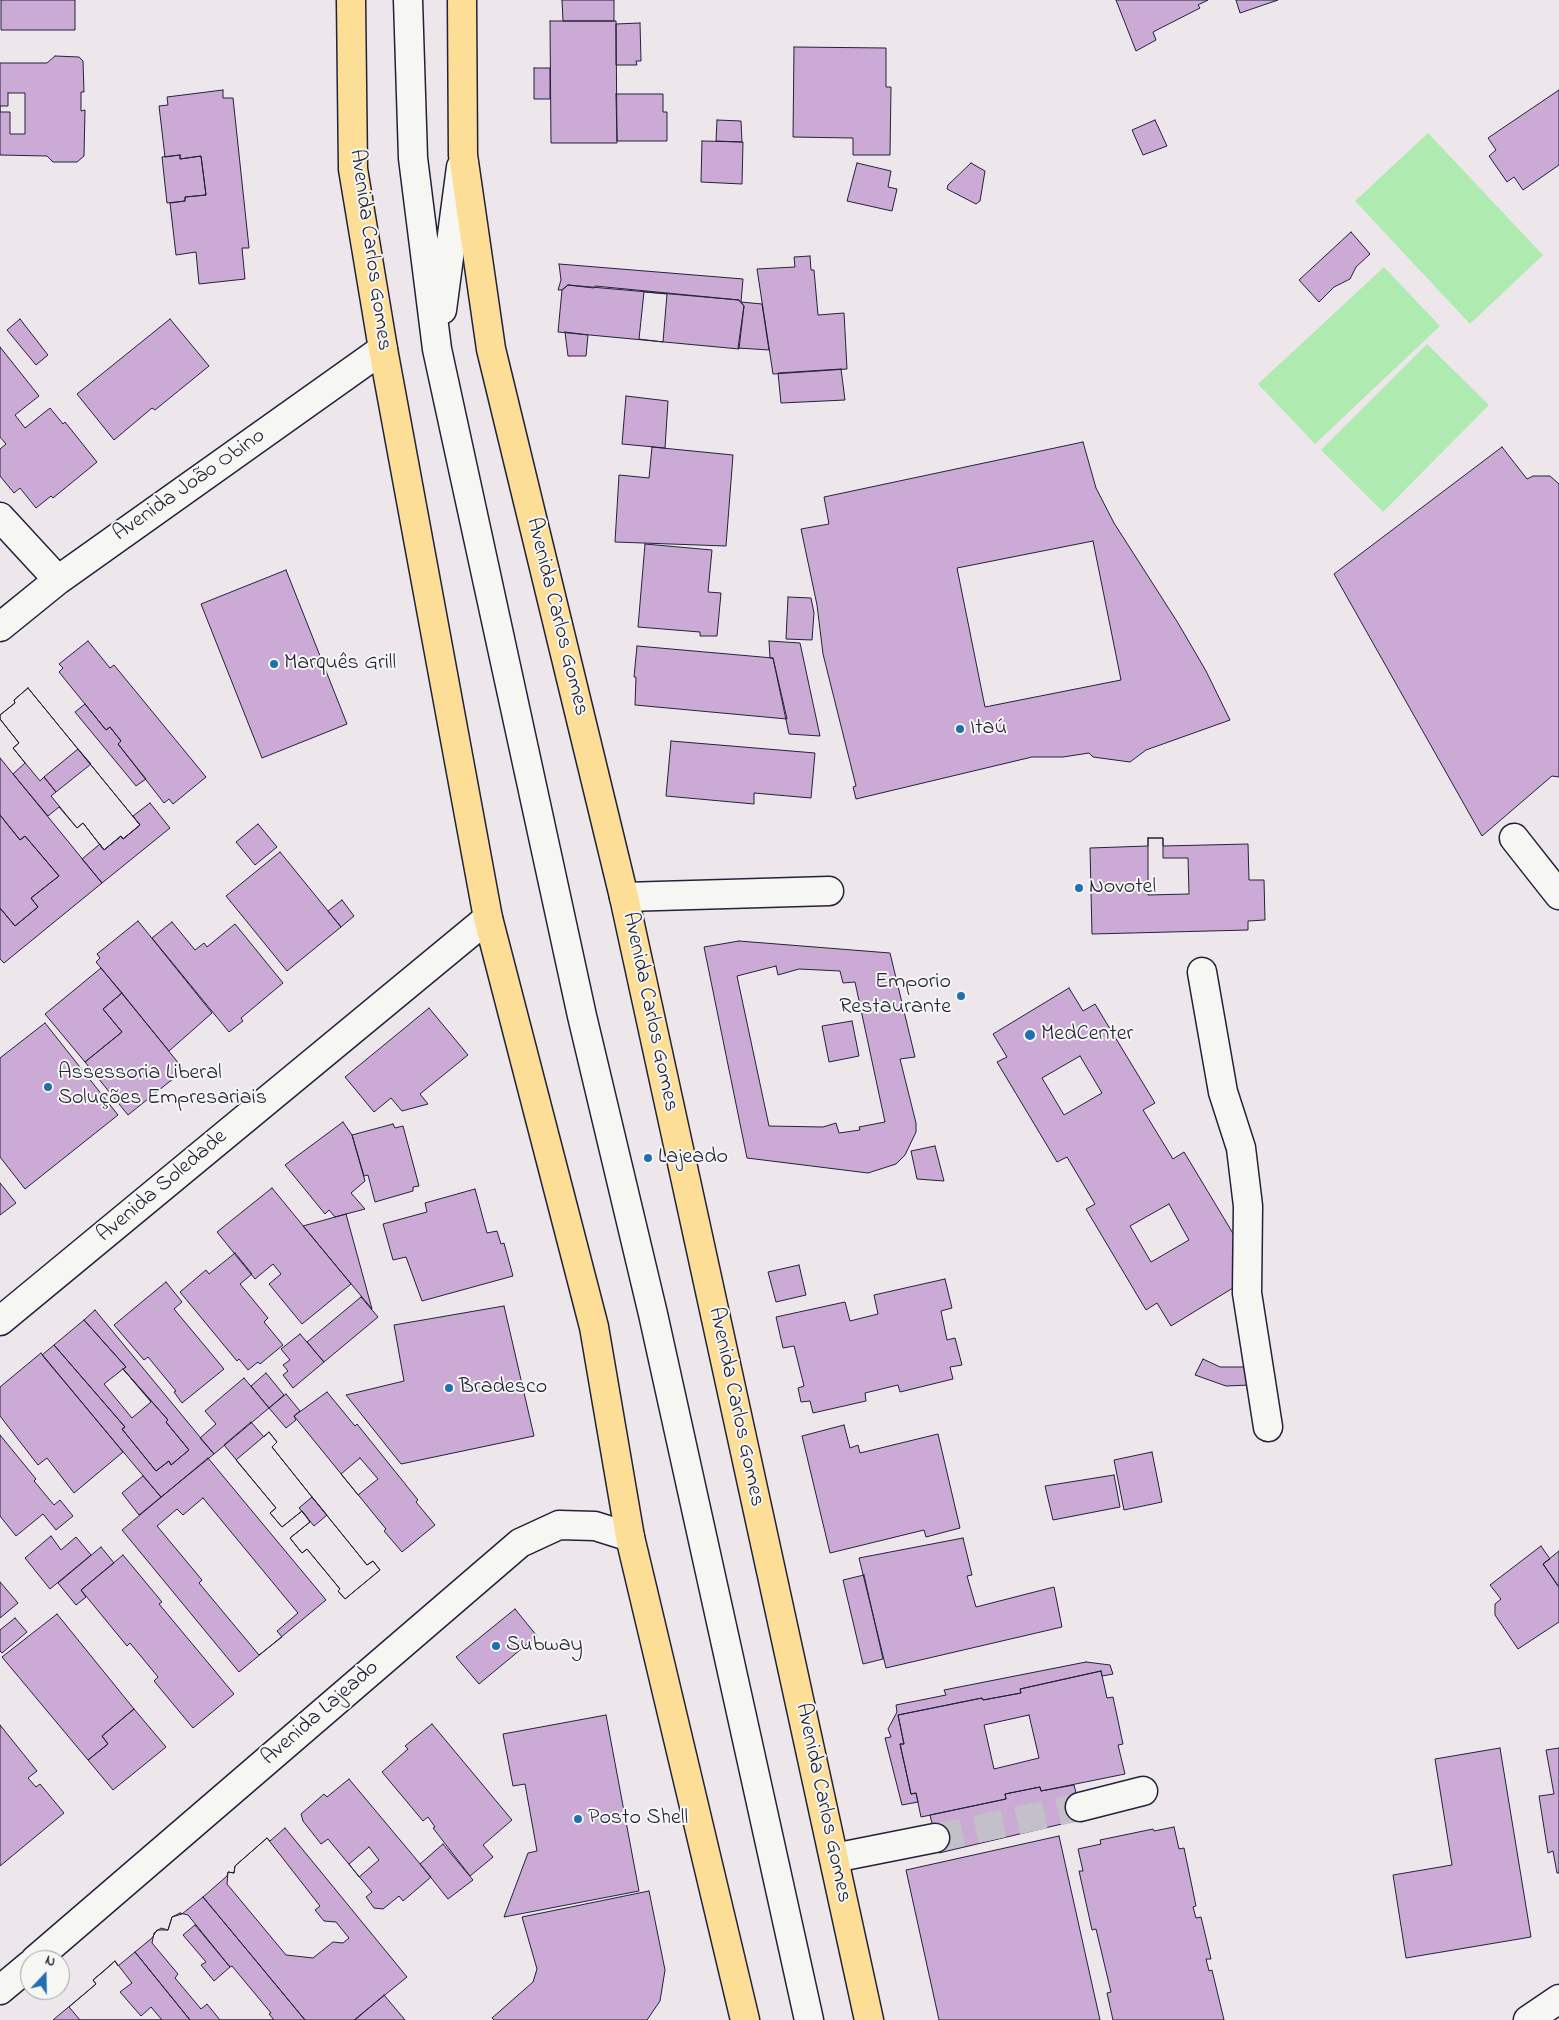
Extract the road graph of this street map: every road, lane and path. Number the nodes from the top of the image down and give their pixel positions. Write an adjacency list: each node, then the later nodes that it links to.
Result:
1 (351, 0): 6 (main road, Avenida Carlos Gomes)
2 (408, 0): 5 (street)
3 (462, 0): 4 (main road, Avenida Carlos Gomes)
4 (463, 155): 5 (street); 13 (main road, Avenida Carlos Gomes)
5 (437, 349): 28 (street)
6 (383, 350): 8 (street, Avenida João Obino); 14 (main road, Avenida Carlos Gomes)
7 (0, 517): 8 (street)
8 (58, 580): 9 (street, Avenida João Obino)
9 (0, 627)
10 (1514, 838): 12 (street)
11 (829, 891): 13 (street)
12 (1559, 896)
13 (624, 897): 22 (main road, Avenida Carlos Gomes)
14 (488, 918): 16 (street, Avenida Soledade); 18 (main road, Avenida Carlos Gomes)
15 (1202, 972): 17 (street)
16 (0, 1321)
17 (1268, 1427)
18 (630, 1537): 23 (street, Avenida Lajeado); 27 (main road, Avenida Carlos Gomes)
19 (1143, 1791): 20 (street)
20 (1080, 1808)
21 (936, 1838): 22 (street)
22 (834, 1858): 29 (main road, Avenida Carlos Gomes)
23 (47, 1950)
24 (20, 1973): 25 (street)
25 (0, 1990)
26 (1559, 1999): 30 (street)
27 (745, 2020)
28 (810, 2020)
29 (869, 2020)
30 (1528, 2020)

